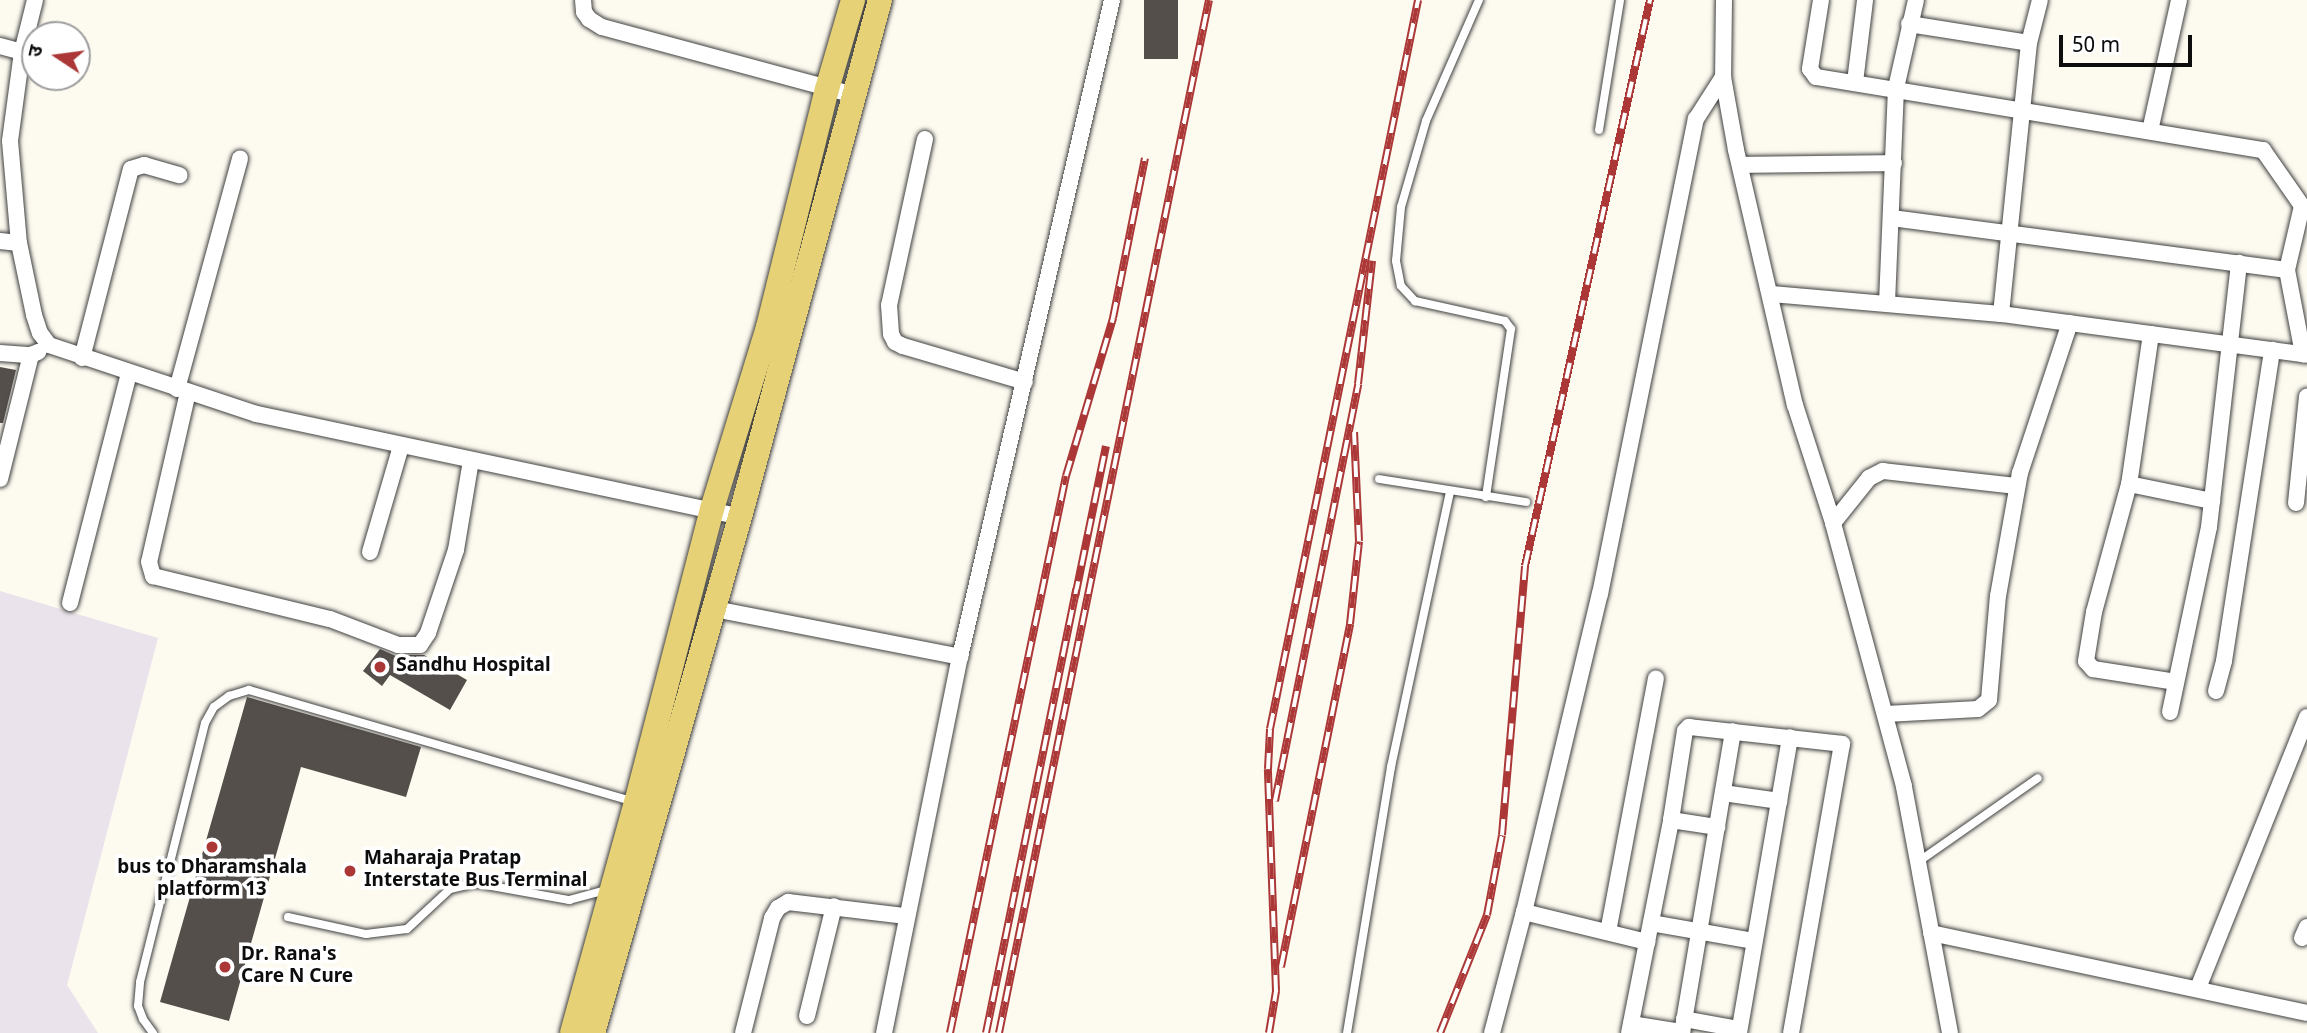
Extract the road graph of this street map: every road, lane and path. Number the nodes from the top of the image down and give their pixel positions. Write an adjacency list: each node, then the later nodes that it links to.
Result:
1 (35, 0): 14 (street)
2 (583, 0): 23 (street)
3 (853, 0): 23 (main road)
4 (880, 0): 24 (main road)
5 (1112, 0): 53 (street)
6 (1479, 0): 64 (lane)
7 (1620, 0): 26 (lane)
8 (1724, 0): 20 (street)
9 (1821, 0): 21 (street)
10 (1865, 0): 21 (street)
11 (1916, 0): 15 (street)
12 (2040, 0): 16 (street)
13 (2179, 0): 27 (street)
14 (30, 21)
15 (1909, 24): 16 (street); 22 (street)
16 (2029, 43): 25 (street)
17 (0, 46): 18 (street)
18 (21, 52)
19 (21, 57): 29 (street)
20 (1723, 77): 32 (street); 92 (street)
21 (1855, 82): 22 (street)
22 (1896, 88): 25 (street); 31 (street)
23 (827, 89): 24 (street); 68 (main road)
24 (854, 95): 69 (main road)
25 (2021, 111): 27 (street); 35 (street)
26 (1599, 130)
27 (2150, 131): 39 (street)
28 (925, 139): 53 (street)
29 (5, 141): 37 (street)
30 (240, 158): 54 (street)
31 (1894, 163): 32 (street); 34 (street)
32 (1740, 165): 40 (street)
33 (180, 175): 51 (street)
34 (1892, 218): 35 (street); 41 (street)
35 (2009, 232): 38 (street); 42 (street)
36 (0, 241): 37 (street)
37 (19, 243): 46 (street)
38 (2239, 262): 39 (street); 45 (street)
39 (2287, 270): 49 (street)
40 (1771, 294): 41 (street); 70 (street)
41 (1887, 303): 42 (street)
42 (2001, 314): 43 (street)
43 (2070, 323): 44 (street); 62 (street)
44 (2151, 334): 45 (street); 61 (street)
45 (2230, 344): 47 (street); 65 (street)
46 (49, 345): 50 (street); 51 (street)
47 (2272, 350): 49 (street); 77 (street)
48 (0, 353): 50 (street)
49 (2305, 354)
50 (31, 355): 56 (street)
51 (82, 358): 52 (street)
52 (129, 373): 54 (street); 72 (street)
53 (1025, 382): 74 (street)
54 (182, 391): 57 (street); 58 (street)
55 (2307, 397): 67 (street)
56 (5, 441): 59 (street)
57 (401, 446): 58 (street); 71 (street)
58 (471, 460): 68 (street)
59 (0, 479)
60 (1379, 479): 63 (lane)
61 (2129, 484): 65 (street); 76 (street)
62 (2017, 486): 70 (street); 79 (street)
63 (1450, 491): 64 (lane); 112 (lane)
64 (1486, 497): 66 (lane)
65 (2212, 501): 76 (street)
66 (1526, 502)
67 (2296, 503)
68 (712, 509): 69 (street); 86 (main road)
69 (740, 517): 73 (main road)
70 (1833, 523): 79 (street)
71 (370, 552)
72 (70, 603)
73 (714, 610): 74 (street); 86 (main road)
74 (960, 657): 93 (street)
75 (1656, 678): 97 (street)
76 (2176, 682): 78 (street)
77 (2216, 691)
78 (2170, 712)
79 (1886, 714): 89 (street)
80 (2307, 717): 101 (street)
81 (1733, 731): 82 (street); 84 (street); 87 (street)
82 (1790, 737): 85 (street); 114 (street)
83 (2038, 778): 89 (lane)
84 (1723, 793): 85 (street); 88 (street)
85 (1779, 801): 99 (street)
86 (647, 806): 90 (main road); 107 (lane)
87 (1671, 820): 88 (street); 95 (street)
88 (1717, 827): 96 (street)
89 (1918, 862): 98 (street)
90 (624, 889): 94 (lane); 108 (main road); 109 (main road)
91 (834, 906): 93 (street); 103 (street); 110 (street)
92 (1524, 912): 97 (street); 113 (street)
93 (906, 916): 111 (street)
94 (288, 917)
95 (1651, 923): 96 (street); 100 (street)
96 (1699, 929): 99 (street); 105 (street)
97 (1608, 932): 100 (street)
98 (1931, 933): 101 (street); 115 (street)
99 (1754, 941): 106 (street)
100 (1647, 942): 104 (street)
101 (2198, 988): 102 (street)
102 (2307, 1013)
103 (807, 1016)
104 (1630, 1028): 105 (street)
105 (1683, 1028): 106 (street)
106 (1739, 1031)
107 (153, 1033)
108 (572, 1033)
109 (593, 1033)
110 (743, 1033)
111 (884, 1033)
112 (1347, 1033)
113 (1492, 1033)
114 (1791, 1033)
115 (1950, 1033)

